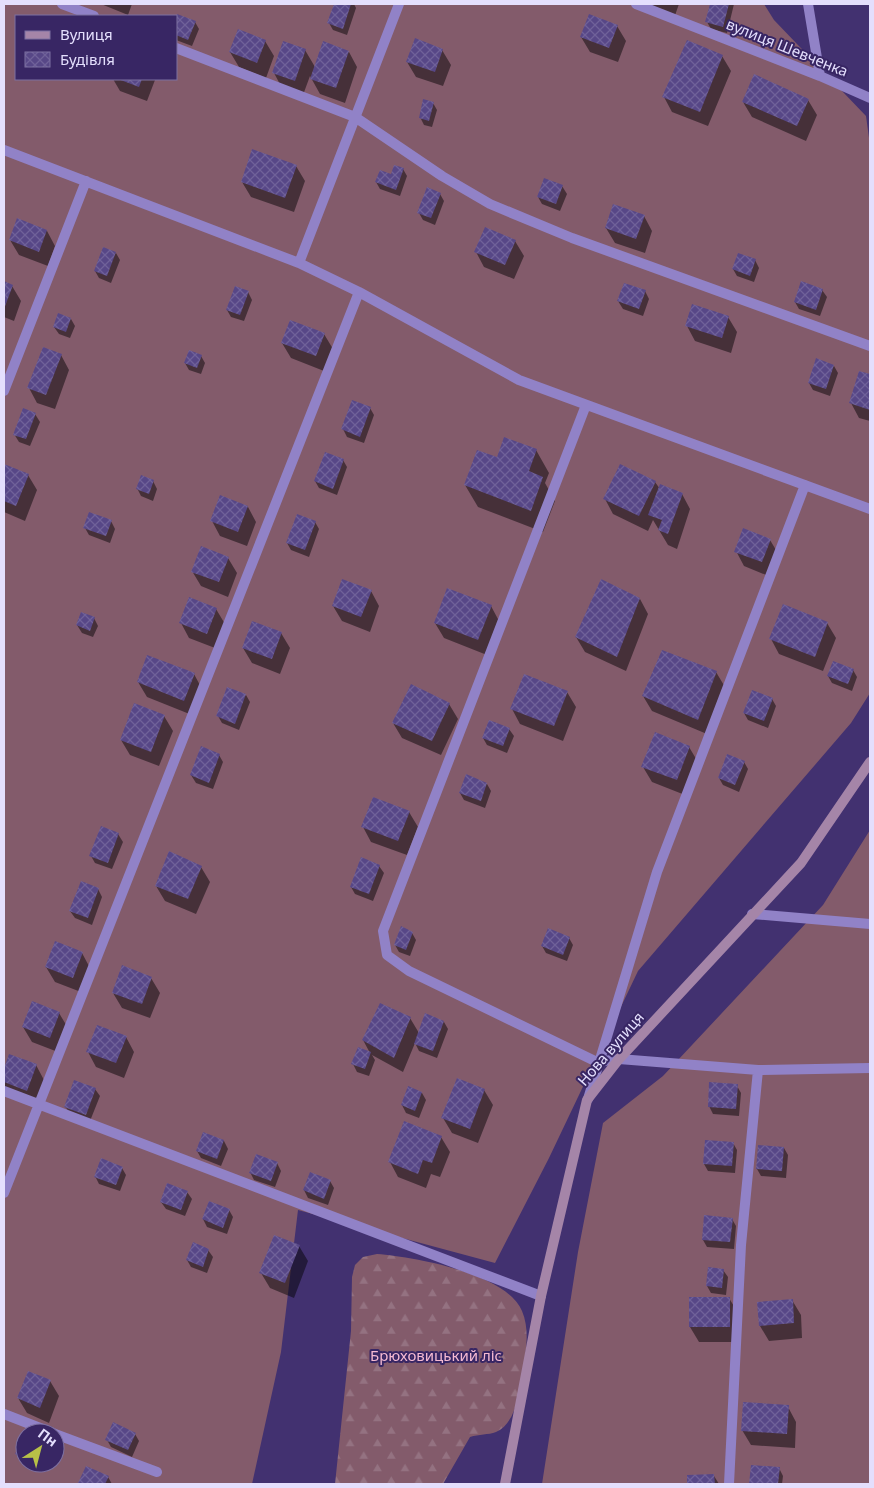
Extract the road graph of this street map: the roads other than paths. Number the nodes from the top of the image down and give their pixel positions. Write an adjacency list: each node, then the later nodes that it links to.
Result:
1 (62, 4): 5 (street)
2 (399, 4): 9 (street)
3 (636, 4): 7 (street, вулиця Шевченка)
4 (808, 4): 7 (street)
5 (91, 15)
6 (178, 49): 9 (street)
7 (820, 76): 8 (street, вулиця Шевченка)
8 (870, 98)
9 (355, 117): 12 (street); 14 (street)
10 (4, 150): 11 (street)
11 (86, 181): 12 (street); 15 (street)
12 (299, 263): 13 (street)
13 (359, 292): 16 (street); 29 (street)
14 (870, 346)
15 (4, 391)
16 (586, 405): 17 (street); 24 (street)
17 (805, 485): 19 (street); 24 (street)
18 (870, 496): 19 (street)
19 (869, 508)
20 (870, 762): 21 (street, Нова вулиця)
21 (752, 914): 22 (street); 23 (street, Нова вулиця)
22 (870, 924)
23 (618, 1059): 24 (street); 26 (street); 28 (street, Нова вулиця)
24 (597, 1062): 28 (street)
25 (870, 1068): 26 (street)
26 (758, 1070): 37 (street)
27 (4, 1091): 29 (street)
28 (587, 1100): 31 (street, Нова вулиця)
29 (39, 1104): 30 (street); 31 (street)
30 (4, 1193)
31 (541, 1296): 36 (street, Нова вулиця)
32 (4, 1414): 33 (street)
33 (28, 1423)
34 (65, 1437): 35 (street)
35 (157, 1472)
36 (505, 1484)
37 (730, 1484)

